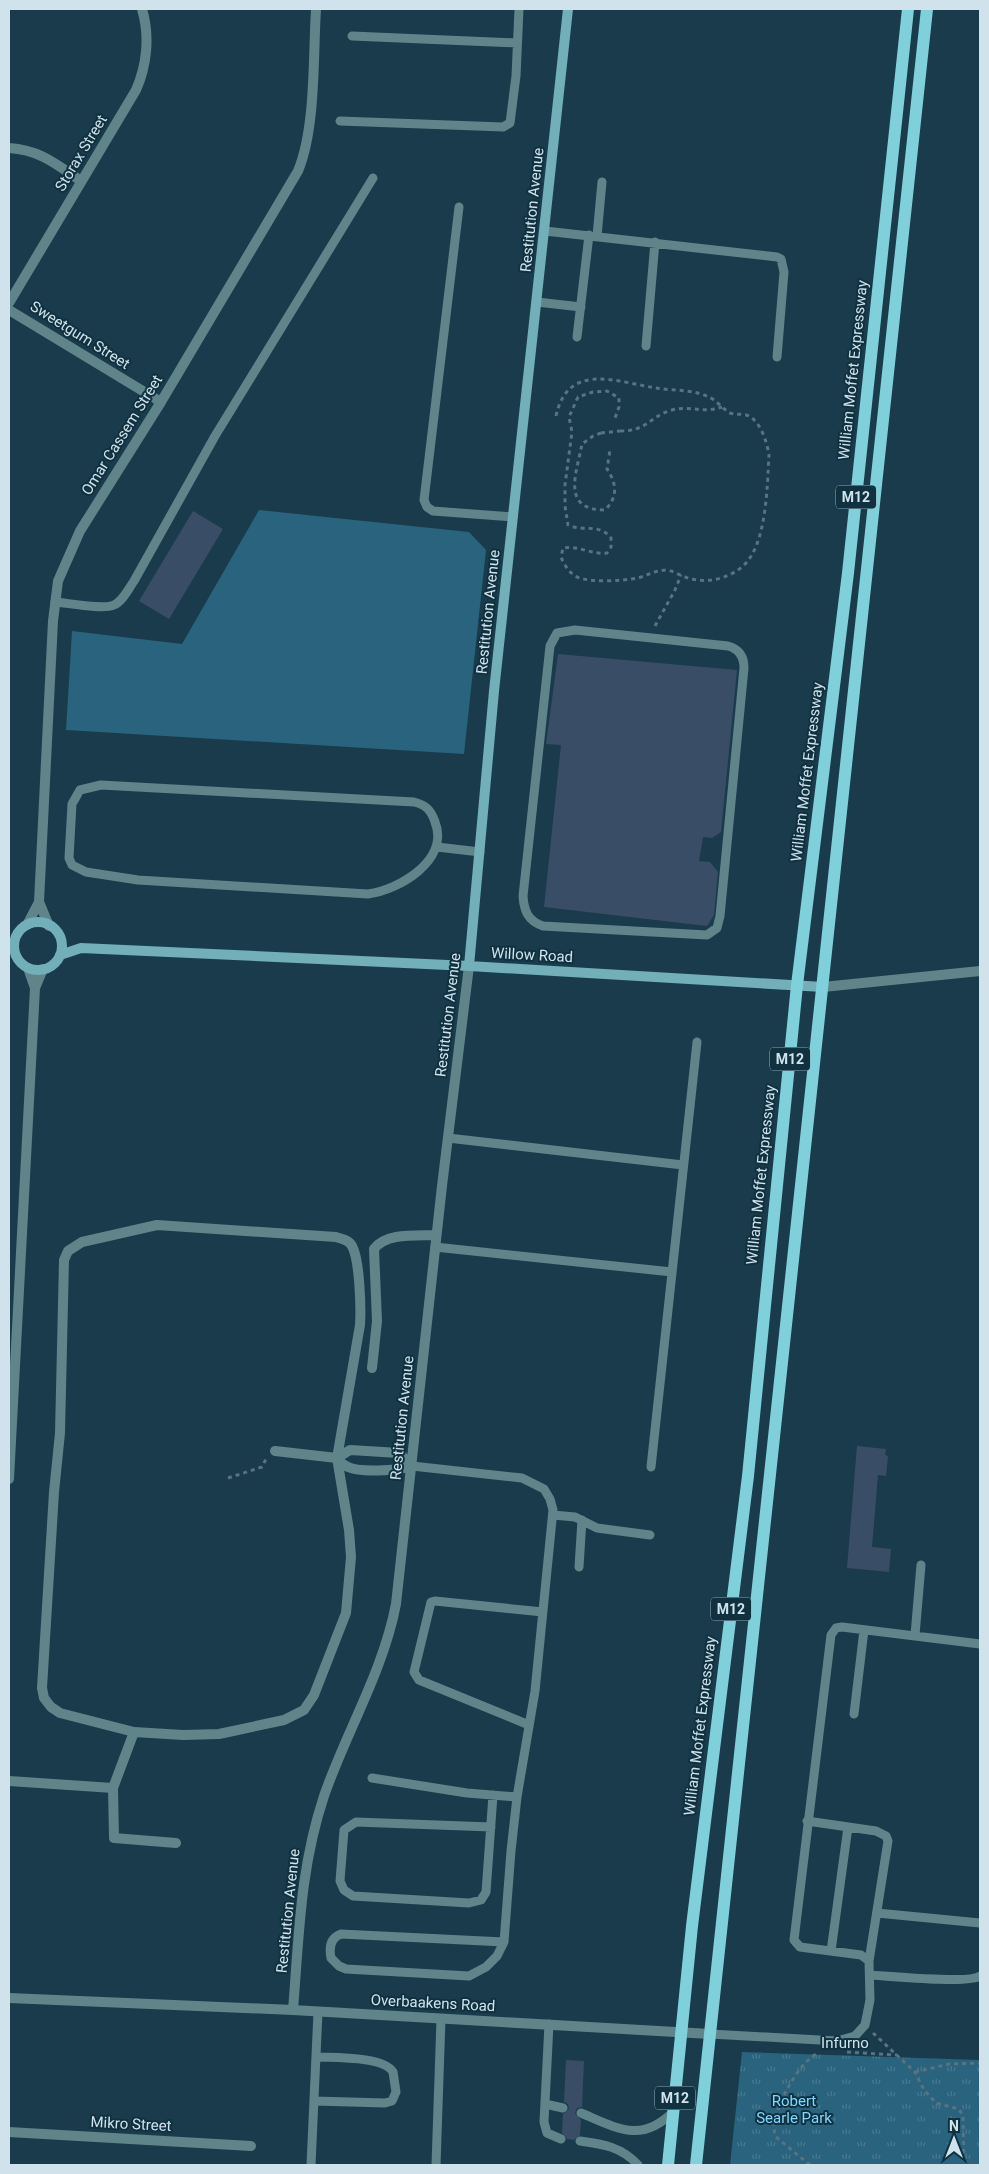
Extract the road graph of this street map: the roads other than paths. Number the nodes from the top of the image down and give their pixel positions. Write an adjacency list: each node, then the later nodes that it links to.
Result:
1 (142, 9): 12 (street, Storax Street)
2 (316, 9): 25 (street, Omar Cassem Street)
3 (519, 9): 8 (lane)
4 (568, 9): 15 (street, Restitution Avenue)
5 (908, 9): 43 (main road, William Moffet Expressway / M12)
6 (927, 9): 44 (main road, M12)
7 (352, 36): 8 (lane)
8 (518, 43): 9 (lane)
9 (340, 121)
10 (9, 148): 12 (street)
11 (373, 178): 27 (lane)
12 (81, 180): 19 (street, Storax Street)
13 (602, 182): 16 (lane)
14 (459, 206): 26 (lane)
15 (545, 231): 16 (lane); 18 (street, Restitution Avenue)
16 (593, 236): 17 (lane); 20 (lane)
17 (655, 242): 23 (lane); 24 (lane)
18 (537, 302): 20 (lane); 26 (street, Restitution Avenue)
19 (9, 303)
20 (581, 307): 22 (lane)
21 (9, 310): 25 (street, Sweetgum Street)
22 (577, 337)
23 (646, 346)
24 (777, 357)
25 (161, 402): 27 (street, Omar Cassem Street)
26 (513, 517): 30 (street, Restitution Avenue)
27 (55, 602): 31 (street, Omar Cassem Street)
28 (649, 638): 28 (lane)
29 (437, 847): 29 (lane); 30 (lane)
30 (480, 852): 39 (street, Restitution Avenue)
31 (39, 902): 32 (street, Omar Cassem Street); 33 (street, Omar Cassem Street)
32 (27, 925): 33 (street); 34 (street)
33 (49, 926): 35 (street)
34 (13, 936): 37 (street)
35 (60, 940): 36 (street, Willow Road); 38 (street)
36 (81, 948): 38 (street, Willow Road); 39 (street, Willow Road)
37 (12, 954): 40 (street)
38 (60, 955): 41 (street)
39 (469, 966): 43 (street, Willow Road); 47 (street, Restitution Avenue)
40 (28, 968): 41 (street); 45 (street)
41 (43, 969): 45 (street)
42 (980, 971): 44 (street, Willow Road)
43 (797, 984): 44 (street, Willow Road); 92 (main road, William Moffet Expressway / M12)
44 (823, 987): 93 (main road, M12)
45 (35, 988): 53 (street)
46 (697, 1042): 48 (lane)
47 (448, 1138): 48 (lane); 49 (street, Restitution Avenue)
48 (683, 1165): 51 (lane)
49 (436, 1235): 50 (street, Restitution Avenue); 52 (street)
50 (435, 1247): 51 (lane); 56 (street, Restitution Avenue)
51 (672, 1272): 57 (lane)
52 (372, 1368)
53 (11, 1408): 58 (street)
54 (275, 1451): 55 (street)
55 (337, 1458): 56 (street); 56 (street); 70 (street); 70 (street)
56 (412, 1466): 59 (lane); 88 (street, Restitution Avenue)
57 (651, 1466)
58 (9, 1479)
59 (553, 1515): 60 (lane); 64 (lane)
60 (582, 1520): 61 (lane); 63 (lane)
61 (650, 1535)
62 (921, 1565): 66 (lane)
63 (579, 1567)
64 (543, 1612): 69 (lane); 69 (lane)
65 (864, 1630): 66 (lane); 68 (lane); 76 (lane)
66 (915, 1635): 67 (lane)
67 (980, 1644)
68 (854, 1714)
69 (529, 1725): 75 (lane)
70 (134, 1732): 73 (street)
71 (372, 1778): 74 (lane)
72 (9, 1781): 73 (street)
73 (113, 1788): 79 (street)
74 (493, 1795): 75 (lane); 77 (lane)
75 (517, 1797): 82 (lane)
76 (807, 1821): 78 (lane); 83 (lane)
77 (491, 1827): 77 (lane)
78 (848, 1827): 80 (lane); 83 (lane)
79 (176, 1843)
80 (877, 1913): 81 (lane); 84 (lane)
81 (980, 1923)
82 (504, 1942): 82 (lane)
83 (831, 1952): 84 (lane)
84 (869, 1962): 85 (lane)
85 (870, 1975): 86 (lane); 93 (lane, Overbaakens Road)
86 (980, 1976)
87 (9, 1998): 88 (street, Overbaakens Road)
88 (293, 2010): 89 (street, Overbaakens Road)
89 (318, 2012): 90 (street, Overbaakens Road); 94 (lane)
90 (441, 2019): 91 (street, Overbaakens Road); 105 (lane)
91 (548, 2024): 92 (street, Overbaakens Road); 96 (lane)
92 (682, 2032): 93 (street, Overbaakens Road); 98 (main road, William Moffet Expressway / M12)
93 (710, 2034): 108 (main road, M12)
94 (316, 2057): 95 (lane); 95 (lane)
95 (314, 2101): 104 (lane)
96 (545, 2104): 97 (lane); 101 (lane)
97 (563, 2108)
98 (674, 2112): 99 (lane); 107 (main road, William Moffet Expressway / M12)
99 (581, 2113)
100 (9, 2132): 103 (street, Mikro Street)
101 (561, 2139)
102 (580, 2141): 106 (lane)
103 (252, 2146)
104 (311, 2165)
105 (436, 2165)
106 (638, 2165)
107 (668, 2165)
108 (696, 2165)

